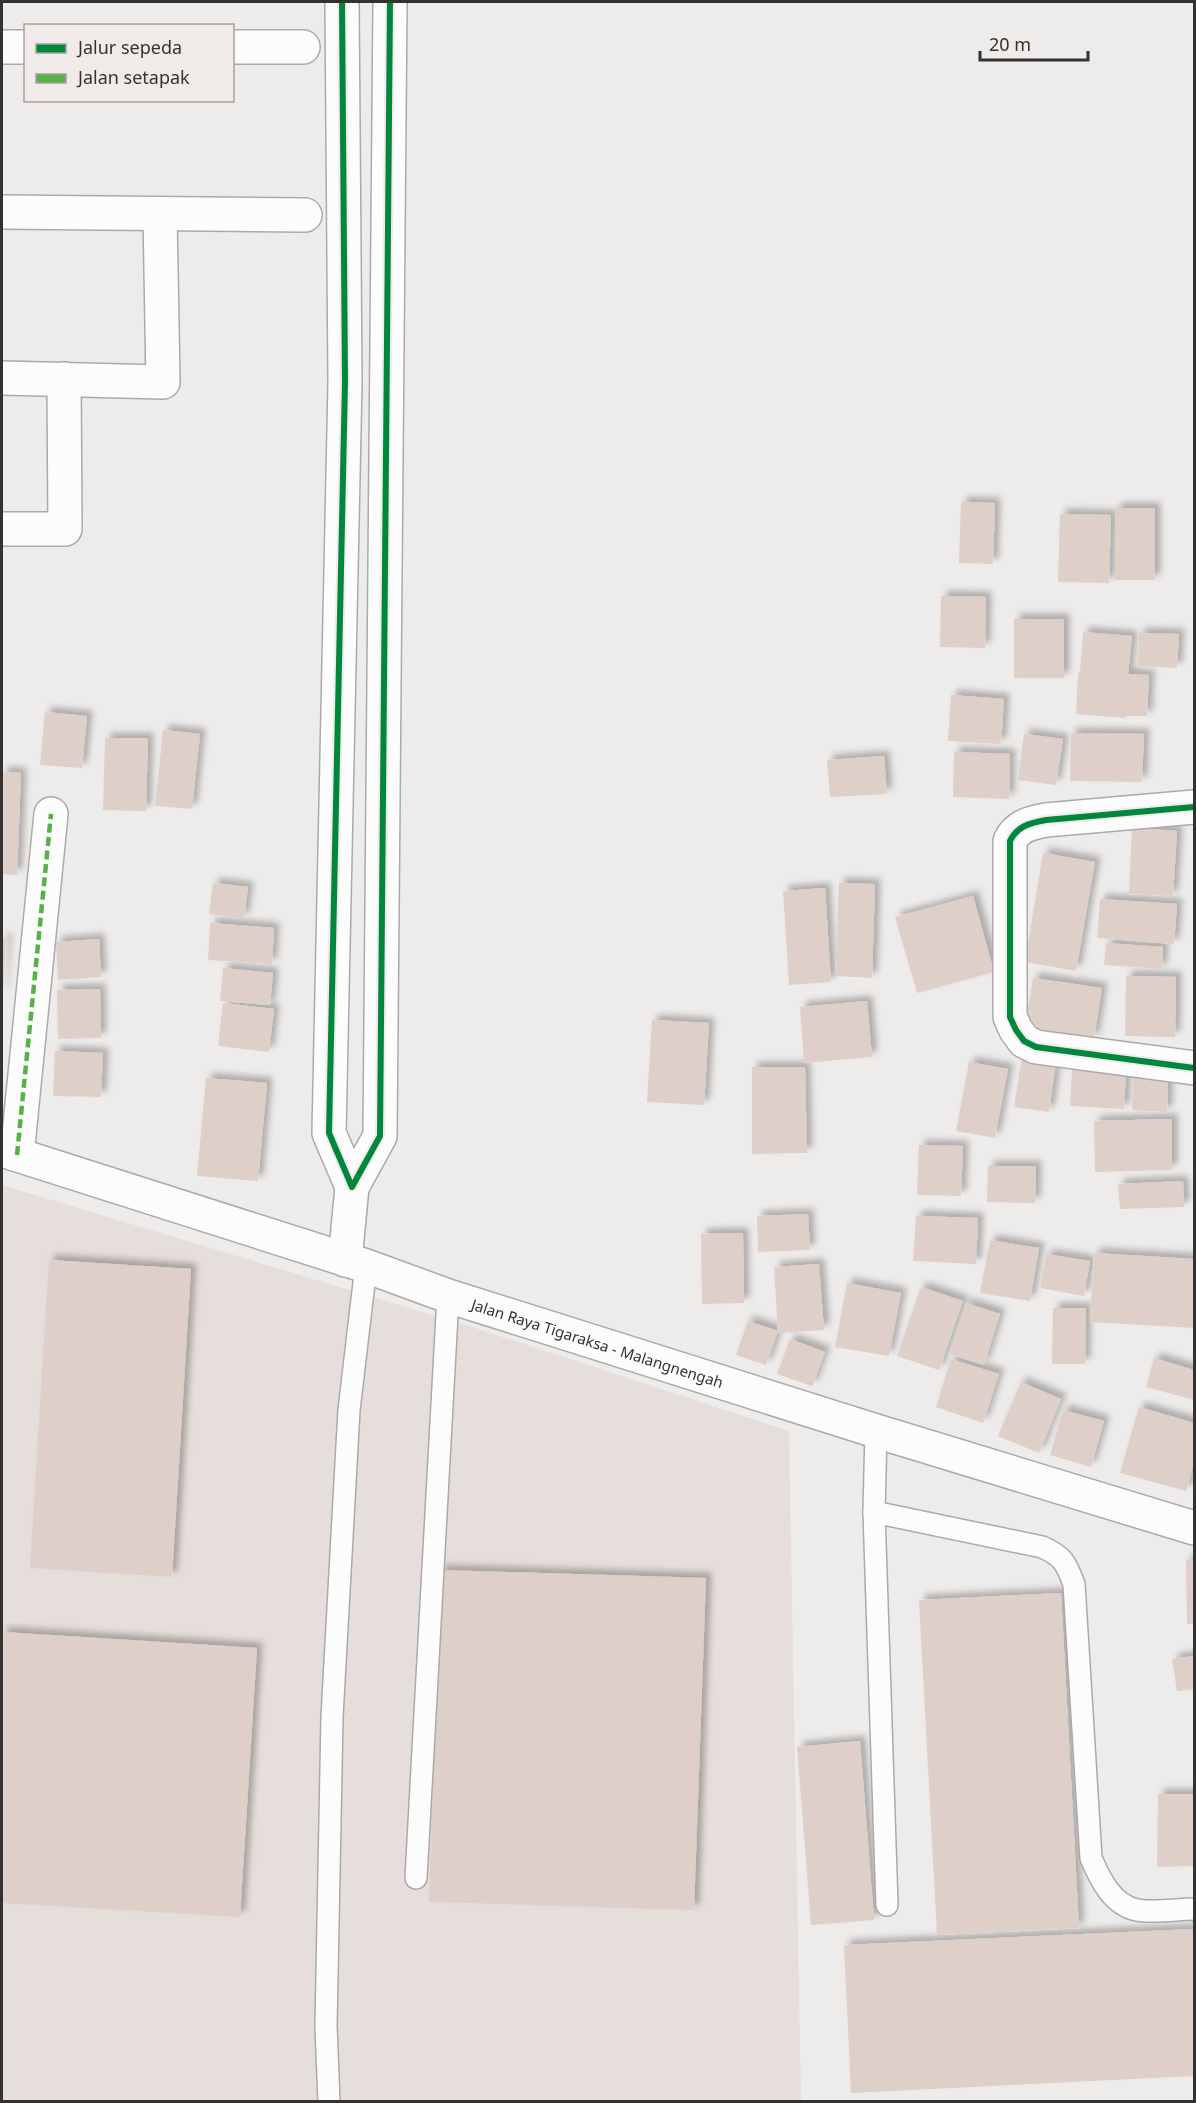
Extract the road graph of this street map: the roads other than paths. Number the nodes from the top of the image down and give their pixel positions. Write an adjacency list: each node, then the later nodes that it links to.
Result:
1 (342, 2): 17 (street)
2 (390, 2): 17 (street)
3 (2, 47): 4 (street)
4 (24, 47)
5 (234, 47): 6 (street)
6 (303, 47)
7 (2, 212): 8 (street)
8 (160, 214): 9 (street); 11 (street)
9 (305, 215)
10 (2, 378): 11 (street)
11 (64, 379): 12 (street)
12 (2, 529)
13 (1194, 807): 15 (street)
14 (51, 814): 16 (street)
15 (1194, 1068)
16 (9, 1153): 18 (street, Jalan Raya Tigaraksa - Malangnengah)
17 (352, 1187): 18 (street)
18 (356, 1263): 19 (street, Jalan Raya Tigaraksa - Malangnengah); 26 (lane)
19 (447, 1296): 20 (street, Jalan Raya Tigaraksa - Malangnengah); 23 (lane)
20 (876, 1431): 21 (lane); 22 (street, Jalan Raya Tigaraksa - Malangnengah)
21 (874, 1512): 24 (lane); 25 (lane)
22 (1194, 1528)
23 (416, 1878)
24 (887, 1905)
25 (1194, 1908)
26 (329, 2102)

